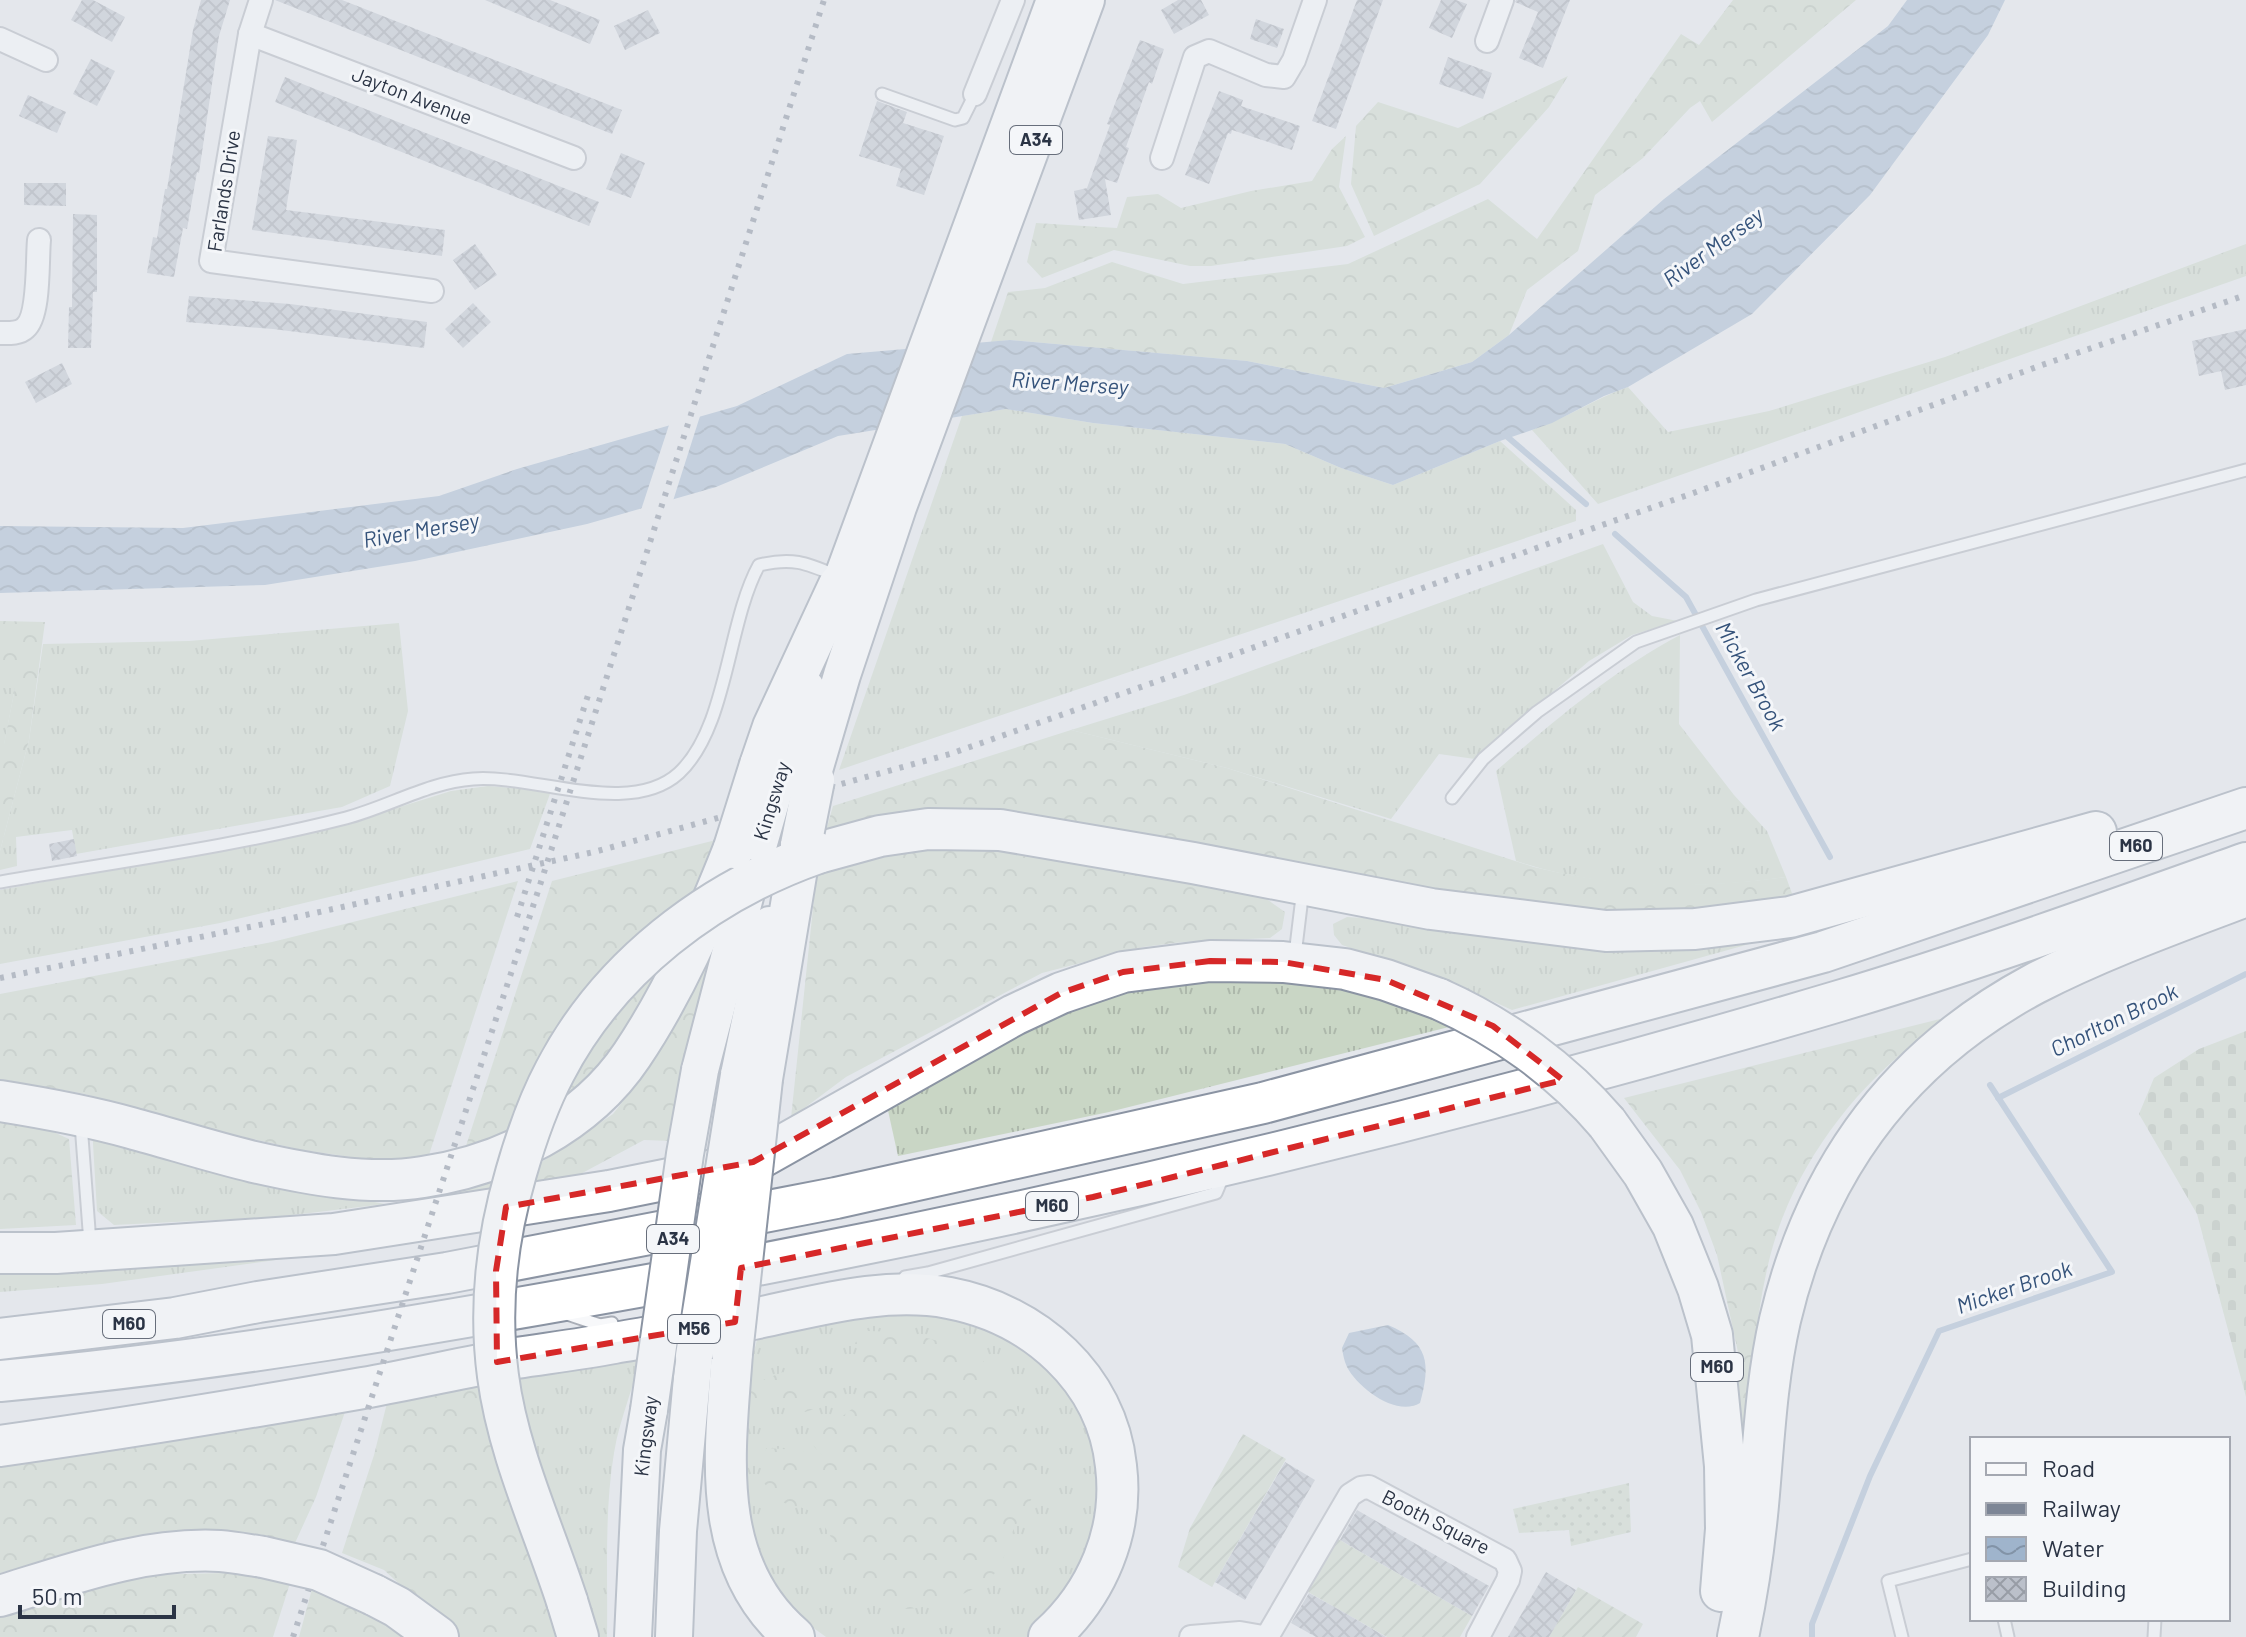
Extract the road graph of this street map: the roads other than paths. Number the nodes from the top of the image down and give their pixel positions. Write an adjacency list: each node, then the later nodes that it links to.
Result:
1 (261, 0): 7 (street, Farlands Drive)
2 (1013, 0): 12 (street)
3 (1055, 0): 16 (highway, Kingsway / A34)
4 (1086, 0): 16 (highway, Kingsway / A34)
5 (1315, 0): 14 (street)
6 (1502, 0): 9 (street)
7 (250, 34): 13 (street, Jayton Avenue); 17 (street, Farlands Drive)
8 (0, 39): 10 (street)
9 (1487, 41)
10 (46, 60)
11 (882, 94): 12 (lane)
12 (975, 94)
13 (574, 158)
14 (1162, 158)
15 (39, 240): 18 (street)
16 (970, 274): 20 (highway, Kingsway / A34)
17 (432, 291)
18 (0, 333)
19 (2246, 470): 24 (lane)
20 (885, 503): 21 (highway, Kingsway / A34); 22 (highway, Kingsway / A34)
21 (840, 581): 22 (highway); 28 (lane)
22 (797, 769): 26 (highway, bridge); 26 (highway, bridge)
23 (2246, 789): 29 (highway, M60)
24 (1452, 798)
25 (2246, 808): 39 (highway, M60)
26 (771, 846): 33 (highway); 50 (highway, bridge); 59 (highway, Kingsway / A34, bridge)
27 (2246, 863): 34 (highway, M60)
28 (0, 882)
29 (1304, 885): 31 (lane); 56 (highway, M60, bridge)
30 (2246, 896): 66 (highway, M60)
31 (1294, 963): 35 (highway, M60); 65 (highway, M60, bridge)
32 (0, 1101): 33 (highway)
33 (80, 1116): 35 (lane)
34 (1227, 1166): 37 (lane); 40 (highway, M60)
35 (91, 1250): 36 (highway, M60)
36 (0, 1253)
37 (897, 1278)
38 (756, 1301): 41 (lane)
39 (258, 1302): 45 (highway, M60); 48 (highway, M60)
40 (538, 1305): 47 (lane); 49 (highway, M60)
41 (725, 1306)
42 (709, 1308): 43 (lane)
43 (694, 1310)
44 (678, 1313): 46 (lane)
45 (0, 1318)
46 (647, 1318)
47 (631, 1320)
48 (0, 1339)
49 (249, 1352): 51 (highway, M60); 52 (highway)
50 (719, 1363): 60 (highway, Kingsway); 61 (highway)
51 (0, 1381)
52 (0, 1404)
53 (0, 1446): 62 (highway, M56)
54 (1970, 1560): 67 (lane)
55 (0, 1596): 58 (highway, bridge)
56 (572, 1619)
57 (1200, 1636): 63 (street)
58 (438, 1637)
59 (633, 1637)
60 (674, 1637)
61 (794, 1637)
62 (1049, 1637)
63 (1265, 1637): 64 (street, Booth Square)
64 (1478, 1637)
65 (1716, 1637)
66 (1738, 1637)
67 (1902, 1637)

